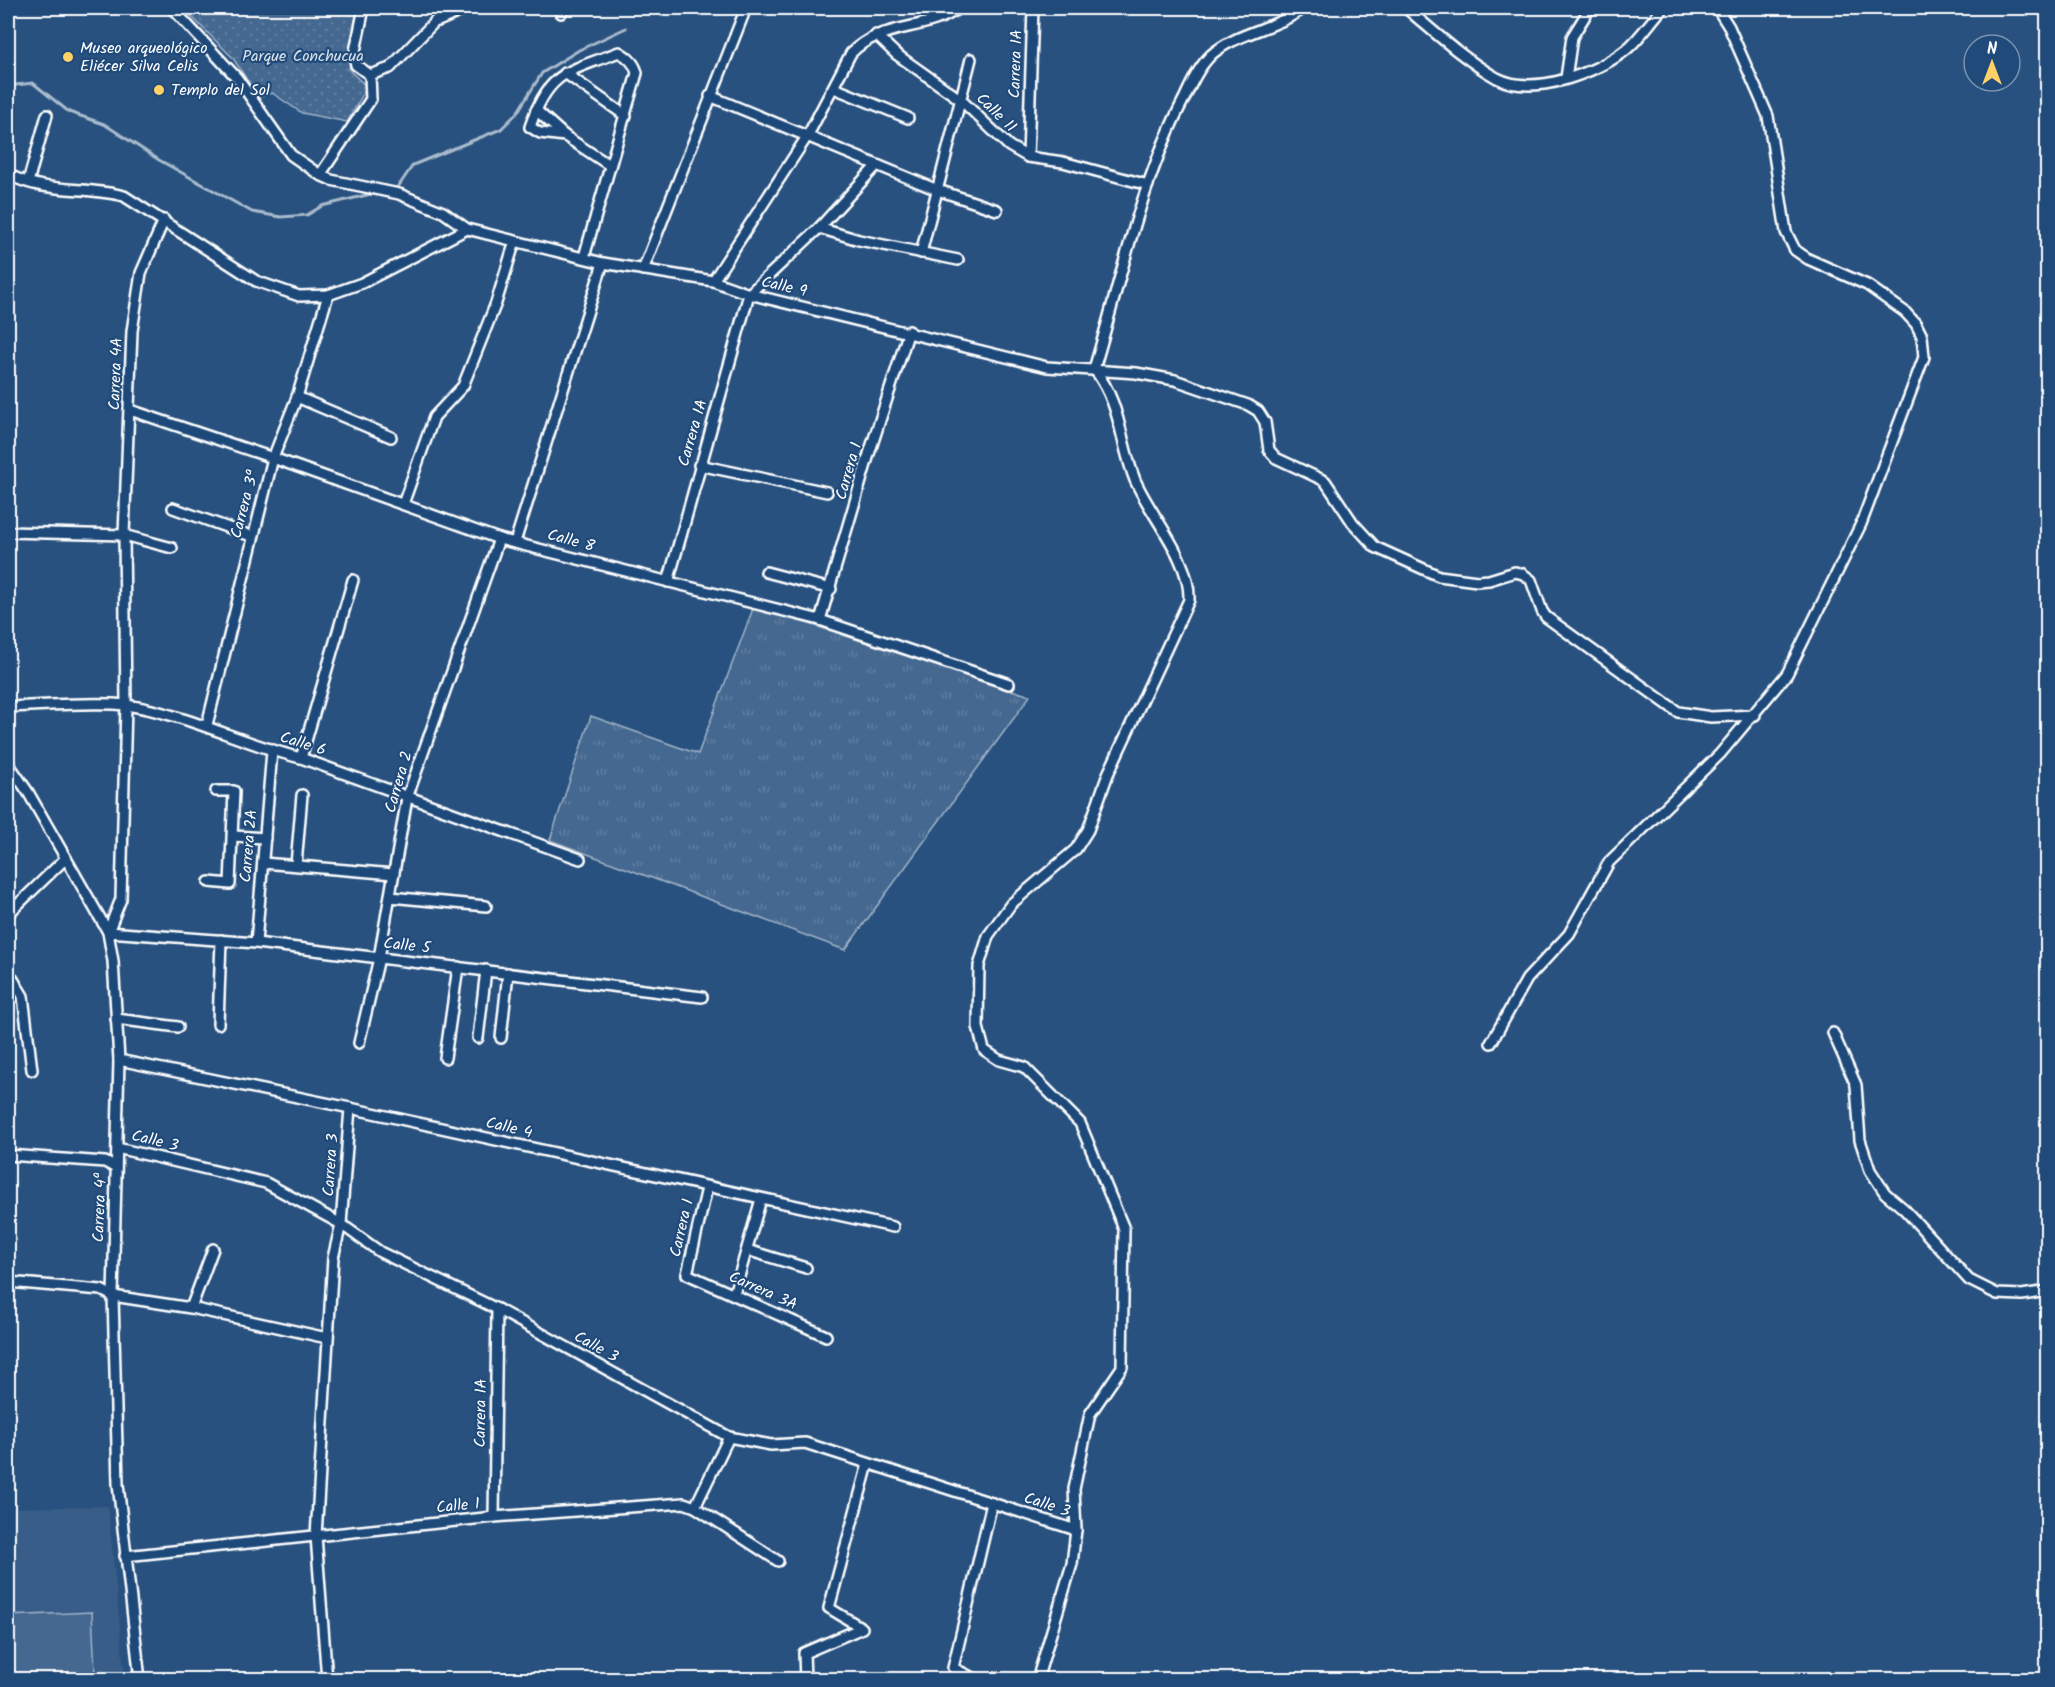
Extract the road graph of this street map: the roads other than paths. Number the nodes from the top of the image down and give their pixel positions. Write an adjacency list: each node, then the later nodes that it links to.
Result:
1 (172, 8): 32 (street)
2 (364, 8): 17 (street)
3 (448, 8): 13 (street)
4 (468, 8): 13 (street)
5 (746, 8): 20 (street)
6 (959, 8): 14 (street)
7 (1033, 8): 28 (street, Carrera 1A)
8 (1304, 8): 34 (street)
9 (1406, 8): 18 (street)
10 (1590, 8): 18 (street)
11 (1663, 8): 18 (street)
12 (1717, 8): 73 (street)
13 (434, 23): 17 (street)
14 (876, 35): 19 (street); 21 (street, Calle 11)
15 (971, 59): 21 (street)
16 (565, 73): 22 (street); 24 (street); 24 (street)
17 (370, 75): 32 (street)
18 (1566, 78)
19 (834, 88): 25 (street); 26 (street)
20 (711, 96): 26 (street); 45 (street)
21 (962, 100): 28 (street, Calle 11); 35 (street)
22 (536, 110): 27 (street); 27 (street)
23 (47, 115): 33 (street)
24 (626, 116): 29 (street)
25 (908, 118)
26 (808, 135): 30 (street); 46 (street)
27 (565, 136): 29 (street)
28 (1028, 157): 34 (street, Calle 11)
29 (609, 165): 42 (street)
30 (877, 165): 35 (street); 38 (street)
31 (8, 174): 33 (street)
32 (320, 175): 39 (street)
33 (28, 182): 37 (street)
34 (1148, 185): 50 (street)
35 (935, 189): 36 (street); 41 (street)
36 (997, 210)
37 (164, 220): 48 (street); 52 (street, Carrera 4A)
38 (819, 228): 41 (street); 47 (street)
39 (466, 229): 40 (street, Calle 9); 48 (street)
40 (515, 241): 42 (street, Calle 9); 57 (street)
41 (921, 253): 43 (street)
42 (584, 257): 44 (street, Calle 9)
43 (957, 260)
44 (603, 263): 45 (street, Calle 9); 63 (street)
45 (643, 270): 46 (street, Calle 9)
46 (713, 281): 47 (street, Calle 9)
47 (749, 294): 49 (street, Calle 9); 55 (street, Carrera 1A)
48 (328, 296): 51 (street, Carrera 3ª)
49 (909, 332): 50 (street, Calle 9); 68 (street, Carrera 1)
50 (1094, 369): 73 (street, Calle 9); 137 (street)
51 (297, 397): 53 (street); 54 (street, Carrera 3ª)
52 (130, 410): 54 (street, Calle 8); 60 (street, Carrera 4A)
53 (391, 437)
54 (273, 458): 57 (street, Calle 8); 61 (street, Carrera 3ª)
55 (699, 465): 56 (street); 67 (street, Carrera 1A)
56 (827, 492)
57 (403, 504): 62 (street, Calle 8)
58 (172, 508): 61 (street)
59 (8, 532): 60 (street)
60 (124, 535): 64 (street); 71 (street, Carrera 4A)
61 (251, 536): 74 (street, Carrera 3ª)
62 (499, 539): 63 (street, Calle 8); 80 (street, Carrera 2)
63 (515, 542): 67 (street, Calle 8)
64 (172, 548)
65 (766, 573): 68 (street)
66 (353, 580): 76 (street)
67 (668, 582): 69 (street, Calle 8)
68 (831, 589): 69 (street, Carrera 1)
69 (820, 620): 70 (street, Calle 8)
70 (1009, 684)
71 (126, 705): 72 (street, Calle 6); 74 (street, Calle 6); 92 (street, Carrera 4A)
72 (8, 707)
73 (1755, 715): 108 (street)
74 (207, 725): 75 (street, Calle 6)
75 (272, 751): 76 (street, Calle 6); 82 (street, Carrera 2A)
76 (301, 758): 80 (street, Calle 6)
77 (8, 763): 83 (street, Carrera 4ª)
78 (216, 790): 81 (street)
79 (302, 795): 86 (street)
80 (407, 798): 84 (street, Calle 6); 87 (street, Carrera 2)
81 (233, 836): 82 (street); 88 (street)
82 (265, 838): 85 (street, Carrera 2A)
83 (66, 858): 91 (street); 92 (street, Carrera 4ª)
84 (580, 859)
85 (263, 863): 86 (street); 94 (street, Carrera 2A)
86 (296, 866): 87 (street)
87 (394, 874): 89 (street, Carrera 2)
88 (209, 882)
89 (390, 897): 90 (street); 95 (street, Carrera 2)
90 (486, 906)
91 (8, 914)
92 (108, 932): 93 (street, Calle 5); 101 (street, Carrera 4ª)
93 (221, 940): 94 (street, Calle 5); 102 (street)
94 (256, 943): 95 (street, Calle 5)
95 (379, 958): 96 (street, Calle 5); 107 (street, Carrera 2)
96 (458, 967): 97 (street, Calle 5); 109 (street)
97 (486, 970): 98 (street, Calle 5); 105 (street)
98 (508, 974): 100 (street, Calle 5); 106 (street)
99 (9, 977): 111 (street)
100 (702, 997)
101 (116, 1019): 103 (street); 110 (street, Carrera 4ª)
102 (218, 1024)
103 (178, 1027)
104 (1833, 1033): 125 (street)
105 (478, 1038)
106 (501, 1038)
107 (359, 1042)
108 (1491, 1042)
109 (445, 1058)
110 (119, 1060): 112 (street, Calle 4); 113 (street, Carrera 4ª)
111 (32, 1070)
112 (350, 1108): 116 (street, Calle 4); 118 (street, Carrera 3)
113 (117, 1148): 115 (street, Carrera 4ª); 118 (street, Calle 3)
114 (8, 1155): 115 (street)
115 (116, 1168): 127 (street, Carrera 4ª)
116 (706, 1188): 117 (street, Calle 4); 123 (street, Carrera 1)
117 (761, 1199): 119 (street, Calle 4); 121 (street)
118 (341, 1224): 129 (street, Calle 3); 131 (street, Carrera 3)
119 (893, 1227)
120 (213, 1249): 128 (street)
121 (747, 1250): 122 (street); 126 (street)
122 (806, 1268)
123 (687, 1274): 126 (street, Carrera 3A)
124 (8, 1282): 127 (street)
125 (2048, 1291)
126 (734, 1294): 130 (street, Carrera 3A)
127 (112, 1296): 128 (street); 139 (street, Carrera 4ª)
128 (191, 1308): 131 (street)
129 (497, 1309): 132 (street, Calle 3); 136 (street, Carrera 1A)
130 (826, 1336)
131 (327, 1338): 138 (street, Carrera 3)
132 (729, 1437): 133 (street, Calle 3); 135 (street)
133 (868, 1464): 134 (street, Calle 3); 143 (street)
134 (992, 1503): 137 (street, Calle 3); 144 (street)
135 (695, 1507): 136 (street, Calle 1); 140 (street, Calle 1)
136 (494, 1517): 138 (street, Calle 1)
137 (1076, 1530): 145 (street)
138 (316, 1536): 139 (street, Calle 1); 142 (street, Carrera 3)
139 (125, 1556): 141 (street, Carrera 4ª)
140 (778, 1561)
141 (140, 1680)
142 (327, 1680)
143 (805, 1680)
144 (977, 1680)
145 (1037, 1680)

